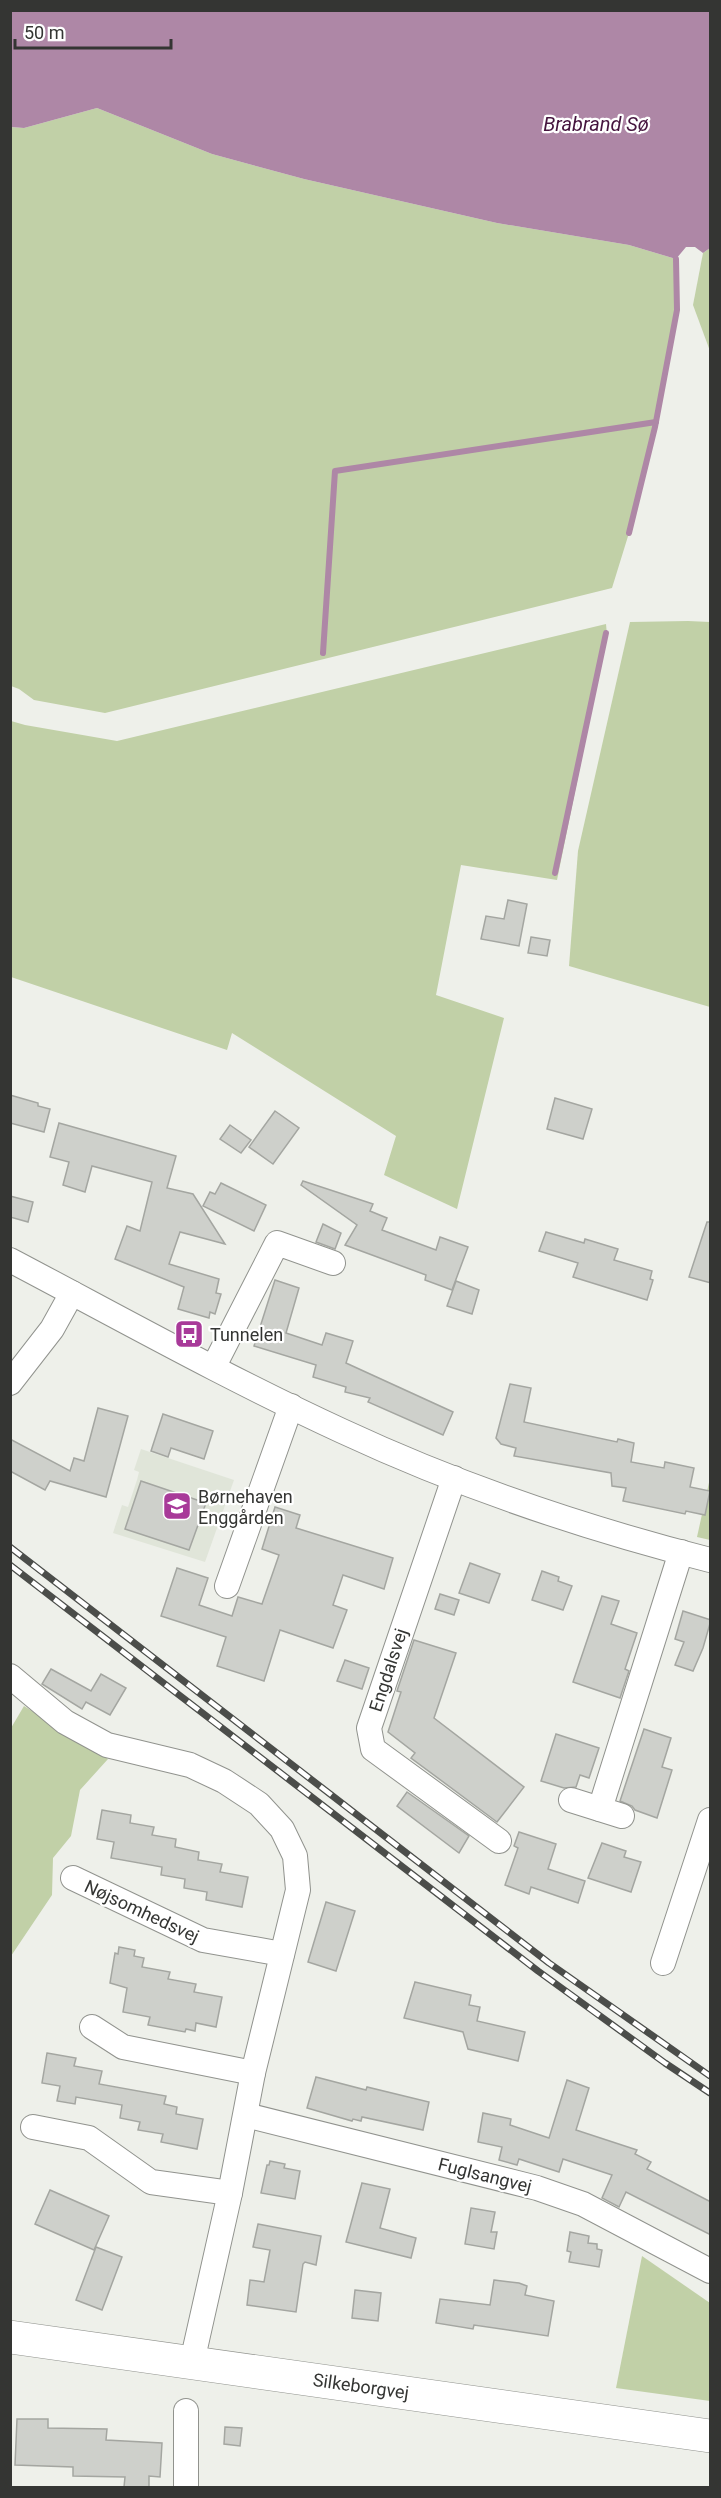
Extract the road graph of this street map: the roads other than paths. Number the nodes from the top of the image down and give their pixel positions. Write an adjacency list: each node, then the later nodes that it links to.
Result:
1 (10, 1260): 3 (street)
2 (333, 1263): 4 (street)
3 (72, 1293): 4 (street); 5 (street)
4 (214, 1366): 6 (street)
5 (10, 1383)
6 (291, 1406): 7 (street); 10 (street)
7 (454, 1478): 8 (street); 14 (street, Engdalsvej)
8 (681, 1552): 9 (street); 12 (street)
9 (711, 1560)
10 (227, 1586)
11 (10, 1676): 16 (street)
12 (571, 1800)
13 (711, 1820): 17 (street)
14 (499, 1841)
15 (73, 1878): 16 (street, Nøjsomhedsvej)
16 (282, 1954): 19 (street)
17 (663, 1963)
18 (92, 2027): 19 (street)
19 (253, 2073): 20 (street)
20 (246, 2115): 22 (street); 23 (street, Fuglsangvej)
21 (33, 2127): 22 (street)
22 (230, 2193): 25 (street)
23 (711, 2271)
24 (10, 2337): 25 (main road, Silkeborgvej)
25 (192, 2362): 27 (main road, Silkeborgvej)
26 (186, 2411): 28 (street)
27 (711, 2436)
28 (186, 2487)

